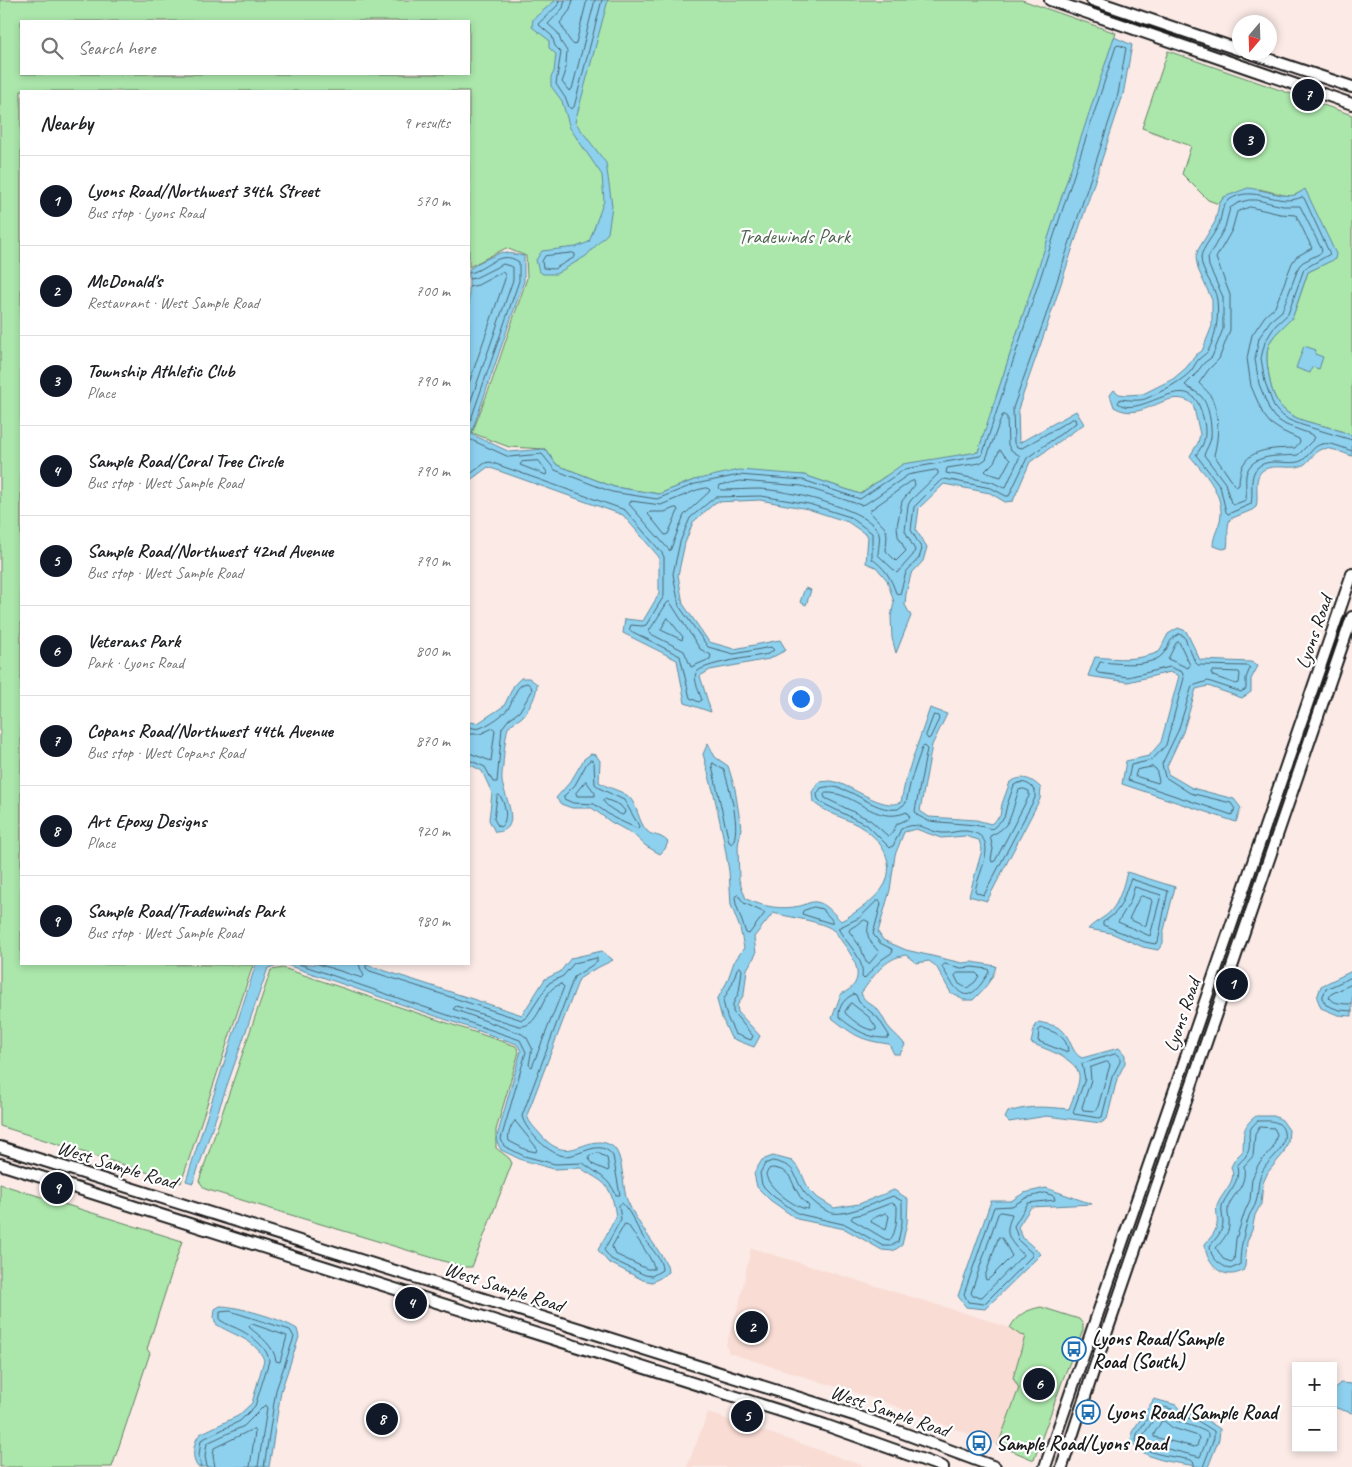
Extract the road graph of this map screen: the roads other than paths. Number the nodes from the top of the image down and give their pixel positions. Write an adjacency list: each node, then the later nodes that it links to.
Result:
1 (1050, 0): 6 (main road)
2 (1092, 0): 3 (main road)
3 (1232, 47)
4 (1270, 60): 5 (main road)
5 (1352, 88)
6 (1352, 104)
7 (1352, 574): 13 (main road, Lyons Road)
8 (1352, 617): 14 (main road, Lyons Road)
9 (0, 1147): 12 (main road, West Sample Road)
10 (0, 1164): 11 (main road, West Sample Road)
11 (943, 1467)
12 (995, 1467)
13 (1045, 1467)
14 (1062, 1467)

